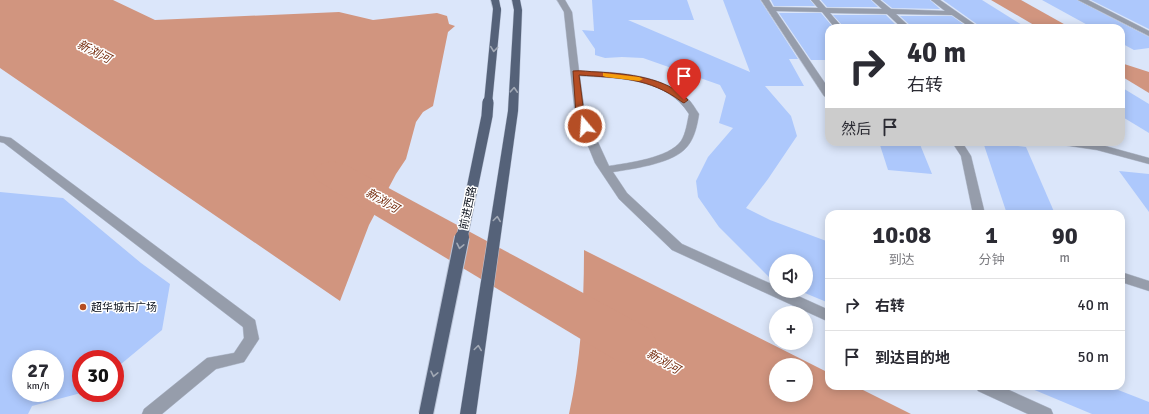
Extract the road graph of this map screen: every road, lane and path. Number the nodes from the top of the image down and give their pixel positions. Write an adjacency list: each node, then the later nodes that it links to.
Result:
1 (561, 0): 17 (street)
2 (765, 0): 9 (street)
3 (815, 0): 10 (street)
4 (876, 0): 11 (street)
5 (935, 0): 12 (street)
6 (1082, 0): 16 (street)
7 (496, 5): 32 (main road, 前进西路, one-way to 32, bridge)
8 (517, 5): 33 (main road, one-way to 8)
9 (771, 9): 10 (street); 18 (street)
10 (823, 10): 11 (street); 13 (street)
11 (889, 12): 12 (street); 14 (street)
12 (954, 13): 15 (street)
13 (835, 24)
14 (902, 24)
15 (970, 24)
16 (1149, 34)
17 (575, 73): 25 (street); 25 (street)
18 (825, 90)
19 (0, 139): 31 (street)
20 (960, 146): 26 (street)
21 (1091, 146): 23 (street)
22 (1124, 146): 23 (street)
23 (1136, 156): 24 (street)
24 (1149, 161)
25 (606, 170): 29 (street)
26 (978, 210)
27 (1125, 278): 28 (street)
28 (1149, 286)
29 (825, 314)
30 (993, 390): 34 (street)
31 (150, 414)
32 (426, 414)
33 (468, 414)
34 (1045, 414)

